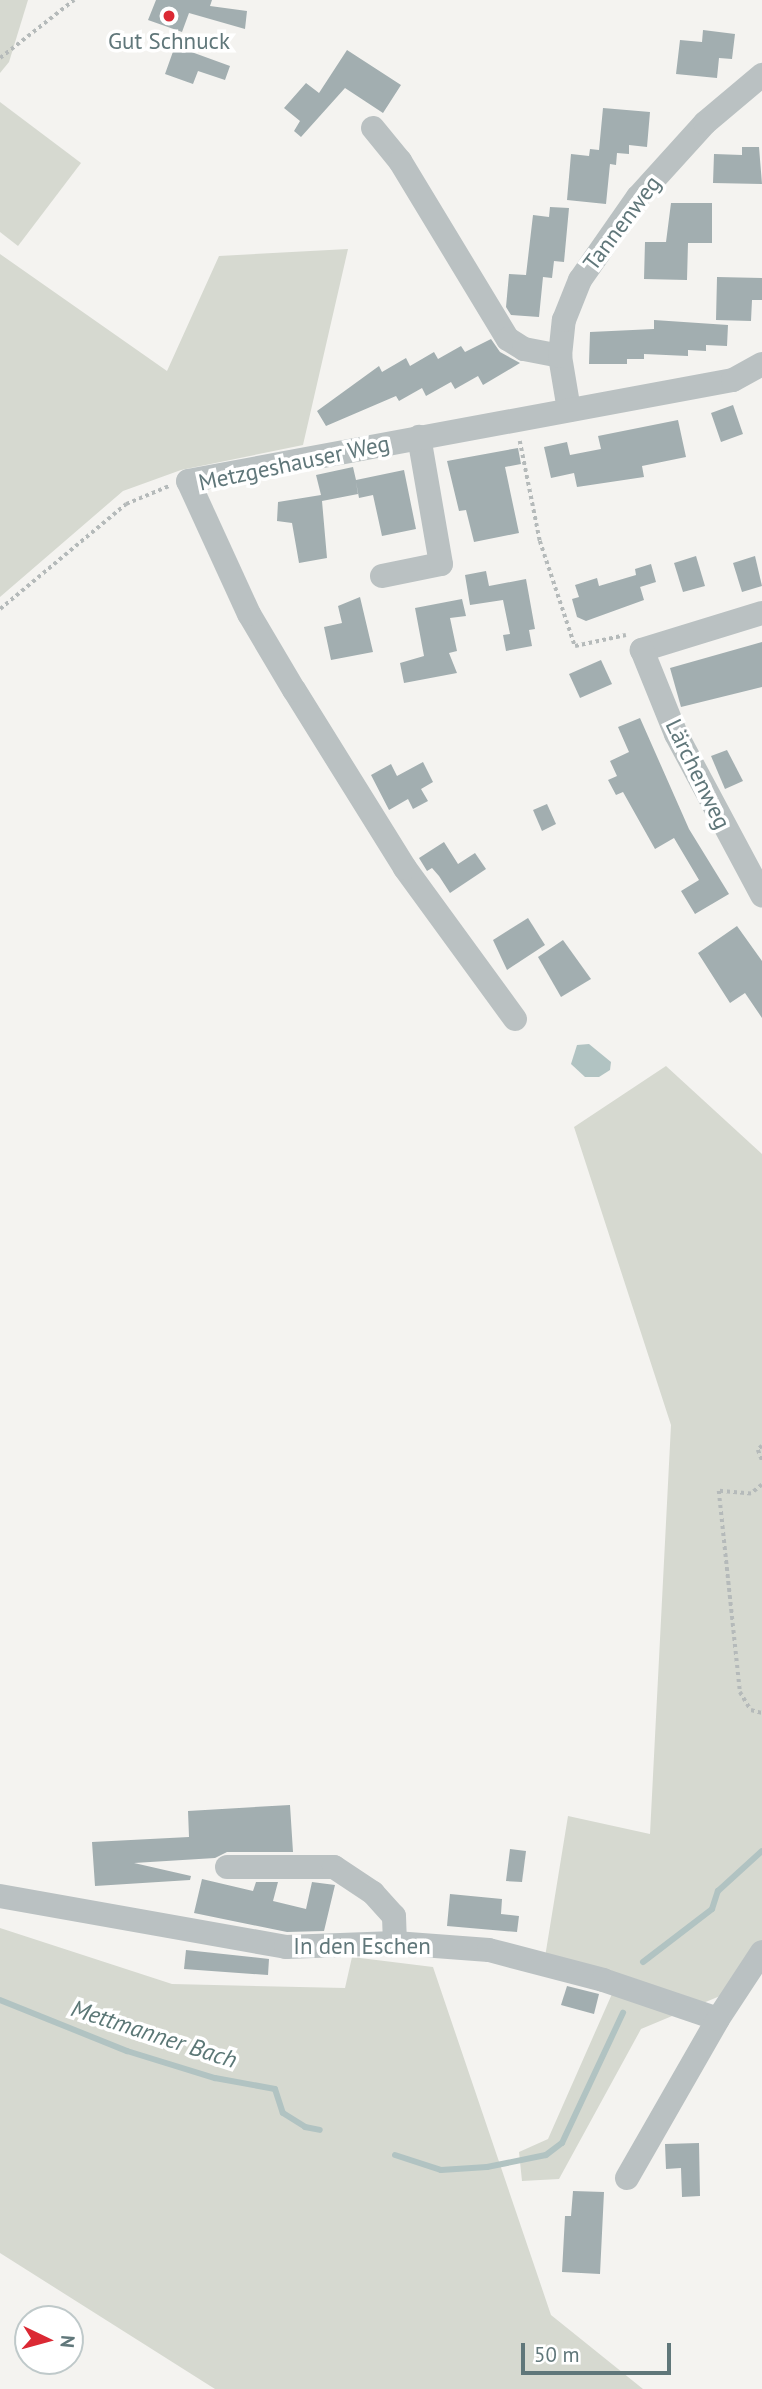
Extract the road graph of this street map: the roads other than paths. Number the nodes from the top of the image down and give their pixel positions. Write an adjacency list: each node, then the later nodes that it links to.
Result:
1 (762, 75): 3 (street, Tannenweg)
2 (373, 128): 3 (street)
3 (560, 356): 5 (street, Tannenweg)
4 (762, 364): 5 (street, Metzgeshauser Weg)
5 (569, 410): 6 (street, Metzgeshauser Weg)
6 (419, 437): 7 (street); 10 (street, Metzgeshauser Weg)
7 (382, 576)
8 (762, 613): 9 (street, Lärchenweg)
9 (762, 895)
10 (515, 1019)
11 (227, 1867): 13 (street)
12 (0, 1896): 13 (street, In den Eschen)
13 (396, 1943): 15 (street, In den Eschen)
14 (762, 1952): 15 (street)
15 (718, 2020): 16 (street)
16 (627, 2178)

